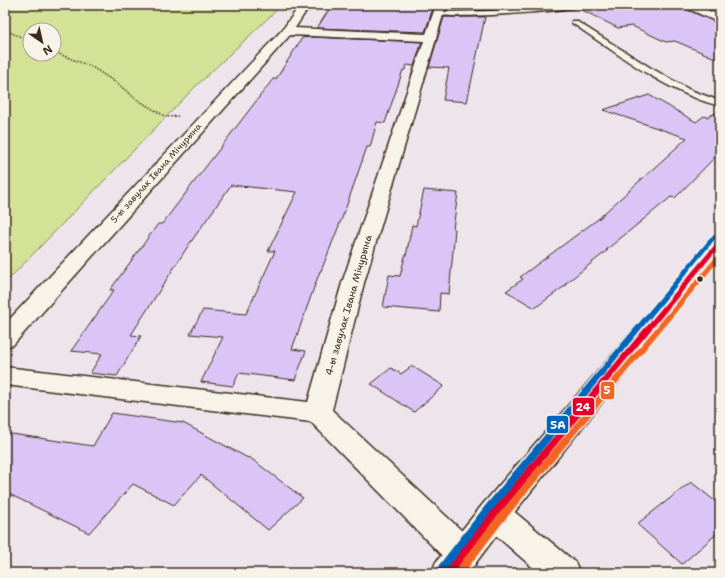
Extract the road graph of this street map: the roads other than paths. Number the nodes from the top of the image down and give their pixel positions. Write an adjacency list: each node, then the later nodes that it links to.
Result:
1 (305, 5): 7 (street, 5-ы завулак Івана Мічурына)
2 (580, 5): 4 (lane)
3 (688, 5): 5 (street)
4 (439, 9): 8 (street, 4-ы завулак Івана Мічурына)
5 (720, 20)
6 (574, 22): 9 (lane)
7 (287, 31): 8 (street); 11 (street, 5-ы завулак Івана Мічурына)
8 (430, 38): 13 (street, 4-ы завулак Івана Мічурына)
9 (720, 104)
10 (720, 242): 14 (street)
11 (5, 339)
12 (5, 376): 13 (street)
13 (318, 413): 15 (street)
14 (494, 514): 15 (street); 16 (street)
15 (456, 563)
16 (563, 573)

